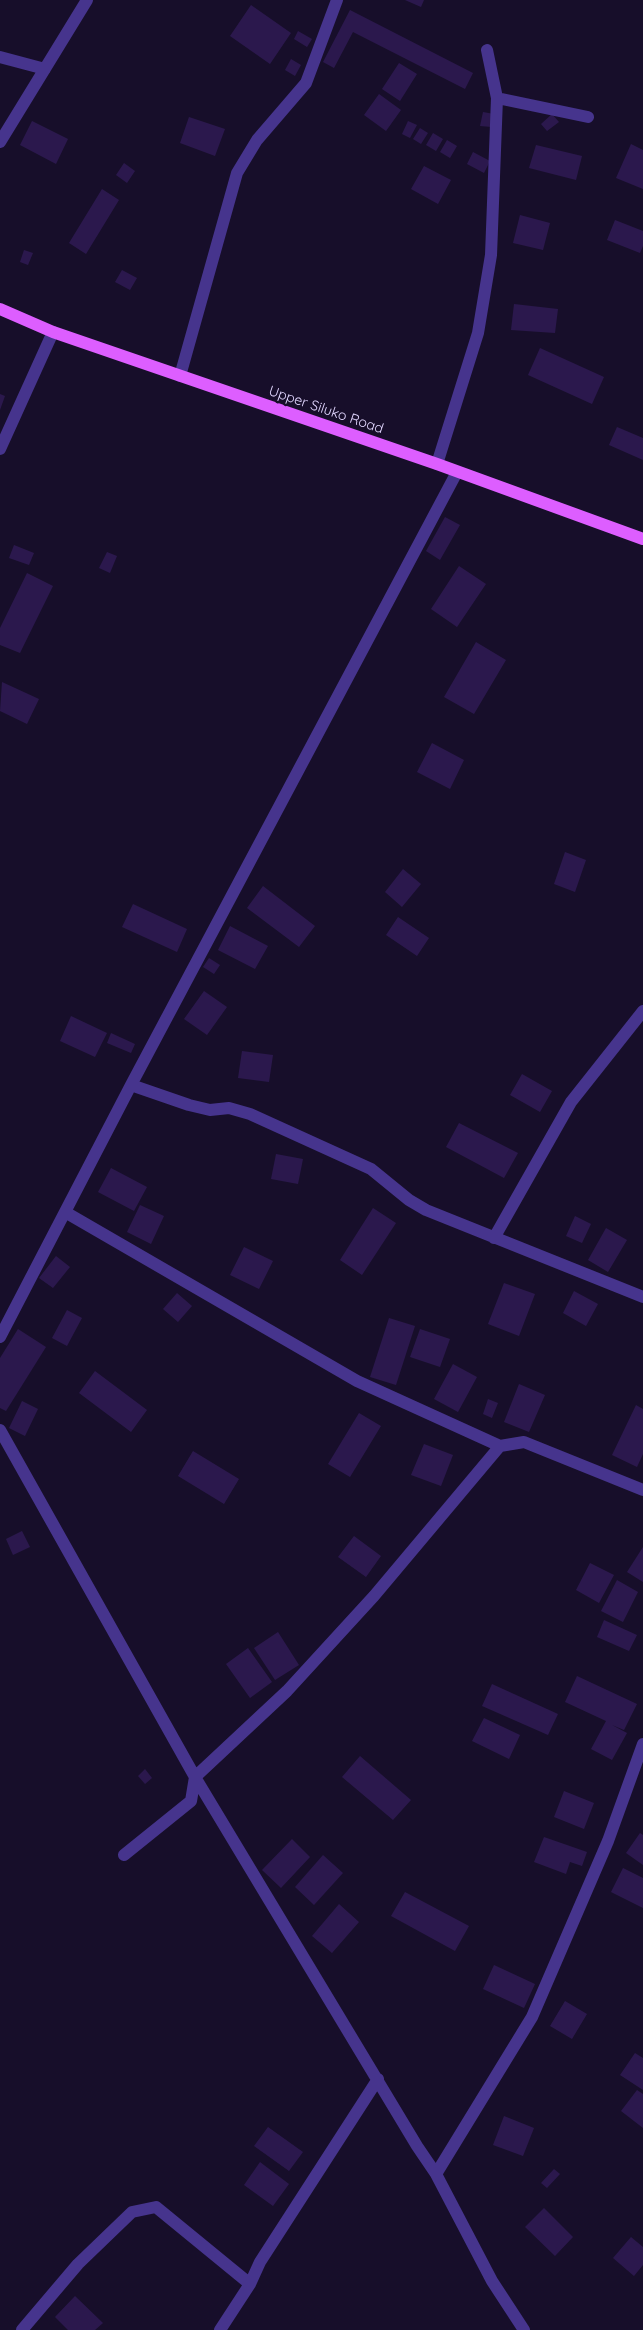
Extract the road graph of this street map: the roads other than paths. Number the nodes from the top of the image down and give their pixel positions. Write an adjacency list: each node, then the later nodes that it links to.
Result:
1 (87, 0): 5 (street)
2 (337, 0): 11 (street)
3 (487, 50): 6 (street)
4 (0, 57): 5 (street)
5 (45, 69): 8 (street)
6 (497, 98): 7 (street); 13 (street)
7 (512, 104)
8 (0, 142)
9 (0, 309): 10 (main road, Upper Siluko Road)
10 (52, 332): 11 (main road, Upper Siluko Road); 12 (street)
11 (180, 376): 13 (main road, Upper Siluko Road)
12 (0, 448)
13 (437, 464): 14 (main road, Upper Siluko Road)
14 (457, 472): 15 (main road, Upper Siluko Road); 17 (street)
15 (643, 539)
16 (643, 1010): 19 (street)
17 (131, 1085): 18 (street); 19 (street)
18 (65, 1212): 21 (street); 23 (street)
19 (494, 1238): 20 (street)
20 (643, 1297)
21 (0, 1337)
22 (0, 1430): 26 (street)
23 (500, 1446): 24 (street); 26 (street)
24 (643, 1490)
25 (643, 1744): 29 (street)
26 (195, 1778): 27 (street); 28 (street)
27 (124, 1855)
28 (378, 2079): 29 (street); 30 (street)
29 (436, 2174): 33 (street)
30 (250, 2284): 31 (street); 32 (street)
31 (22, 2330)
32 (220, 2330)
33 (524, 2330)

